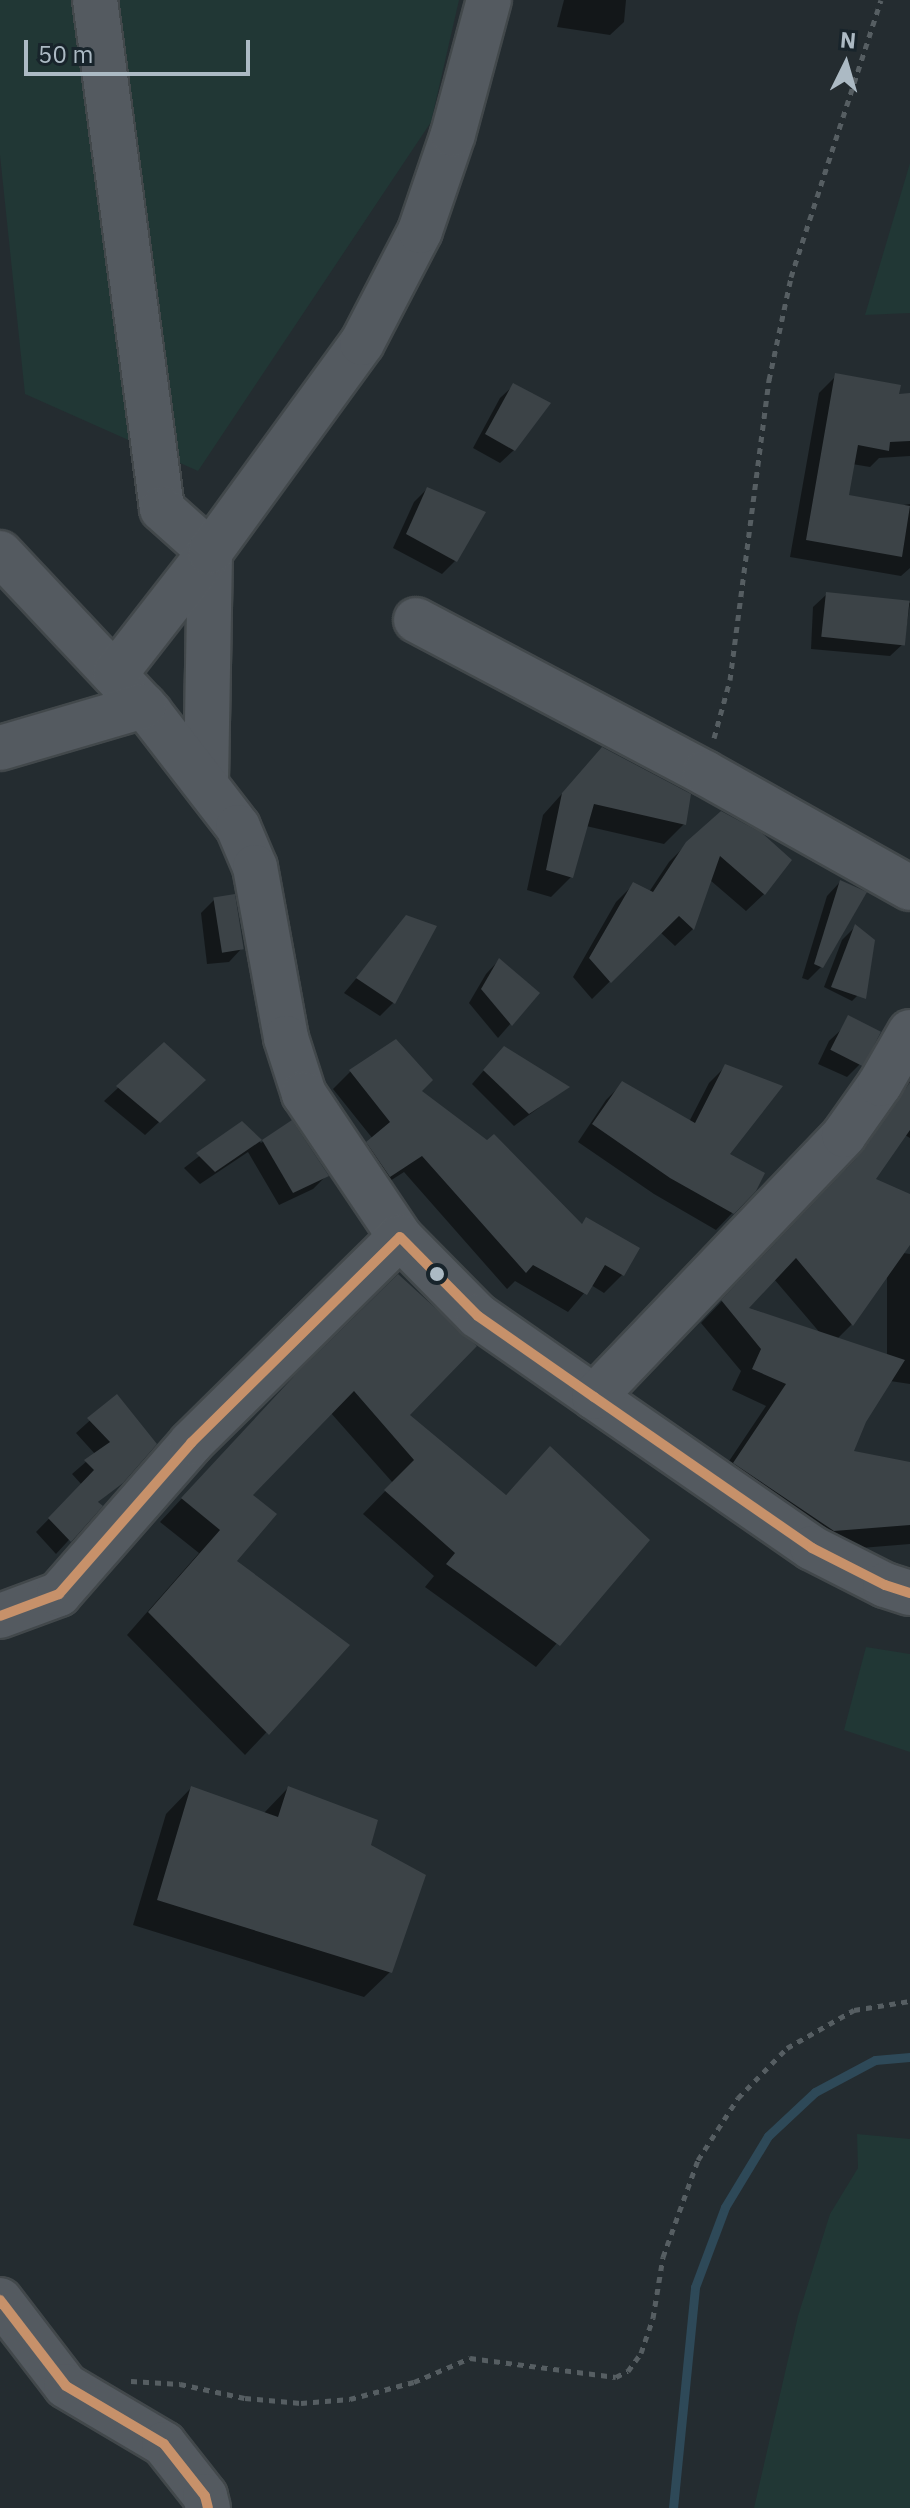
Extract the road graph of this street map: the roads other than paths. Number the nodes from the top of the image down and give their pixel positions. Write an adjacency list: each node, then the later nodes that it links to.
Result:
1 (95, 0): 3 (street)
2 (489, 0): 3 (street)
3 (210, 552): 6 (street); 9 (street)
4 (0, 553): 6 (street)
5 (416, 620): 10 (street)
6 (115, 674): 7 (street)
7 (144, 706): 8 (street); 9 (street)
8 (0, 748)
9 (206, 783): 12 (street)
10 (910, 888)
11 (910, 1032): 13 (street)
12 (400, 1237): 13 (street); 15 (street)
13 (594, 1397): 14 (street)
14 (910, 1593)
15 (0, 1616)
16 (0, 2300): 17 (street)
17 (208, 2508)

